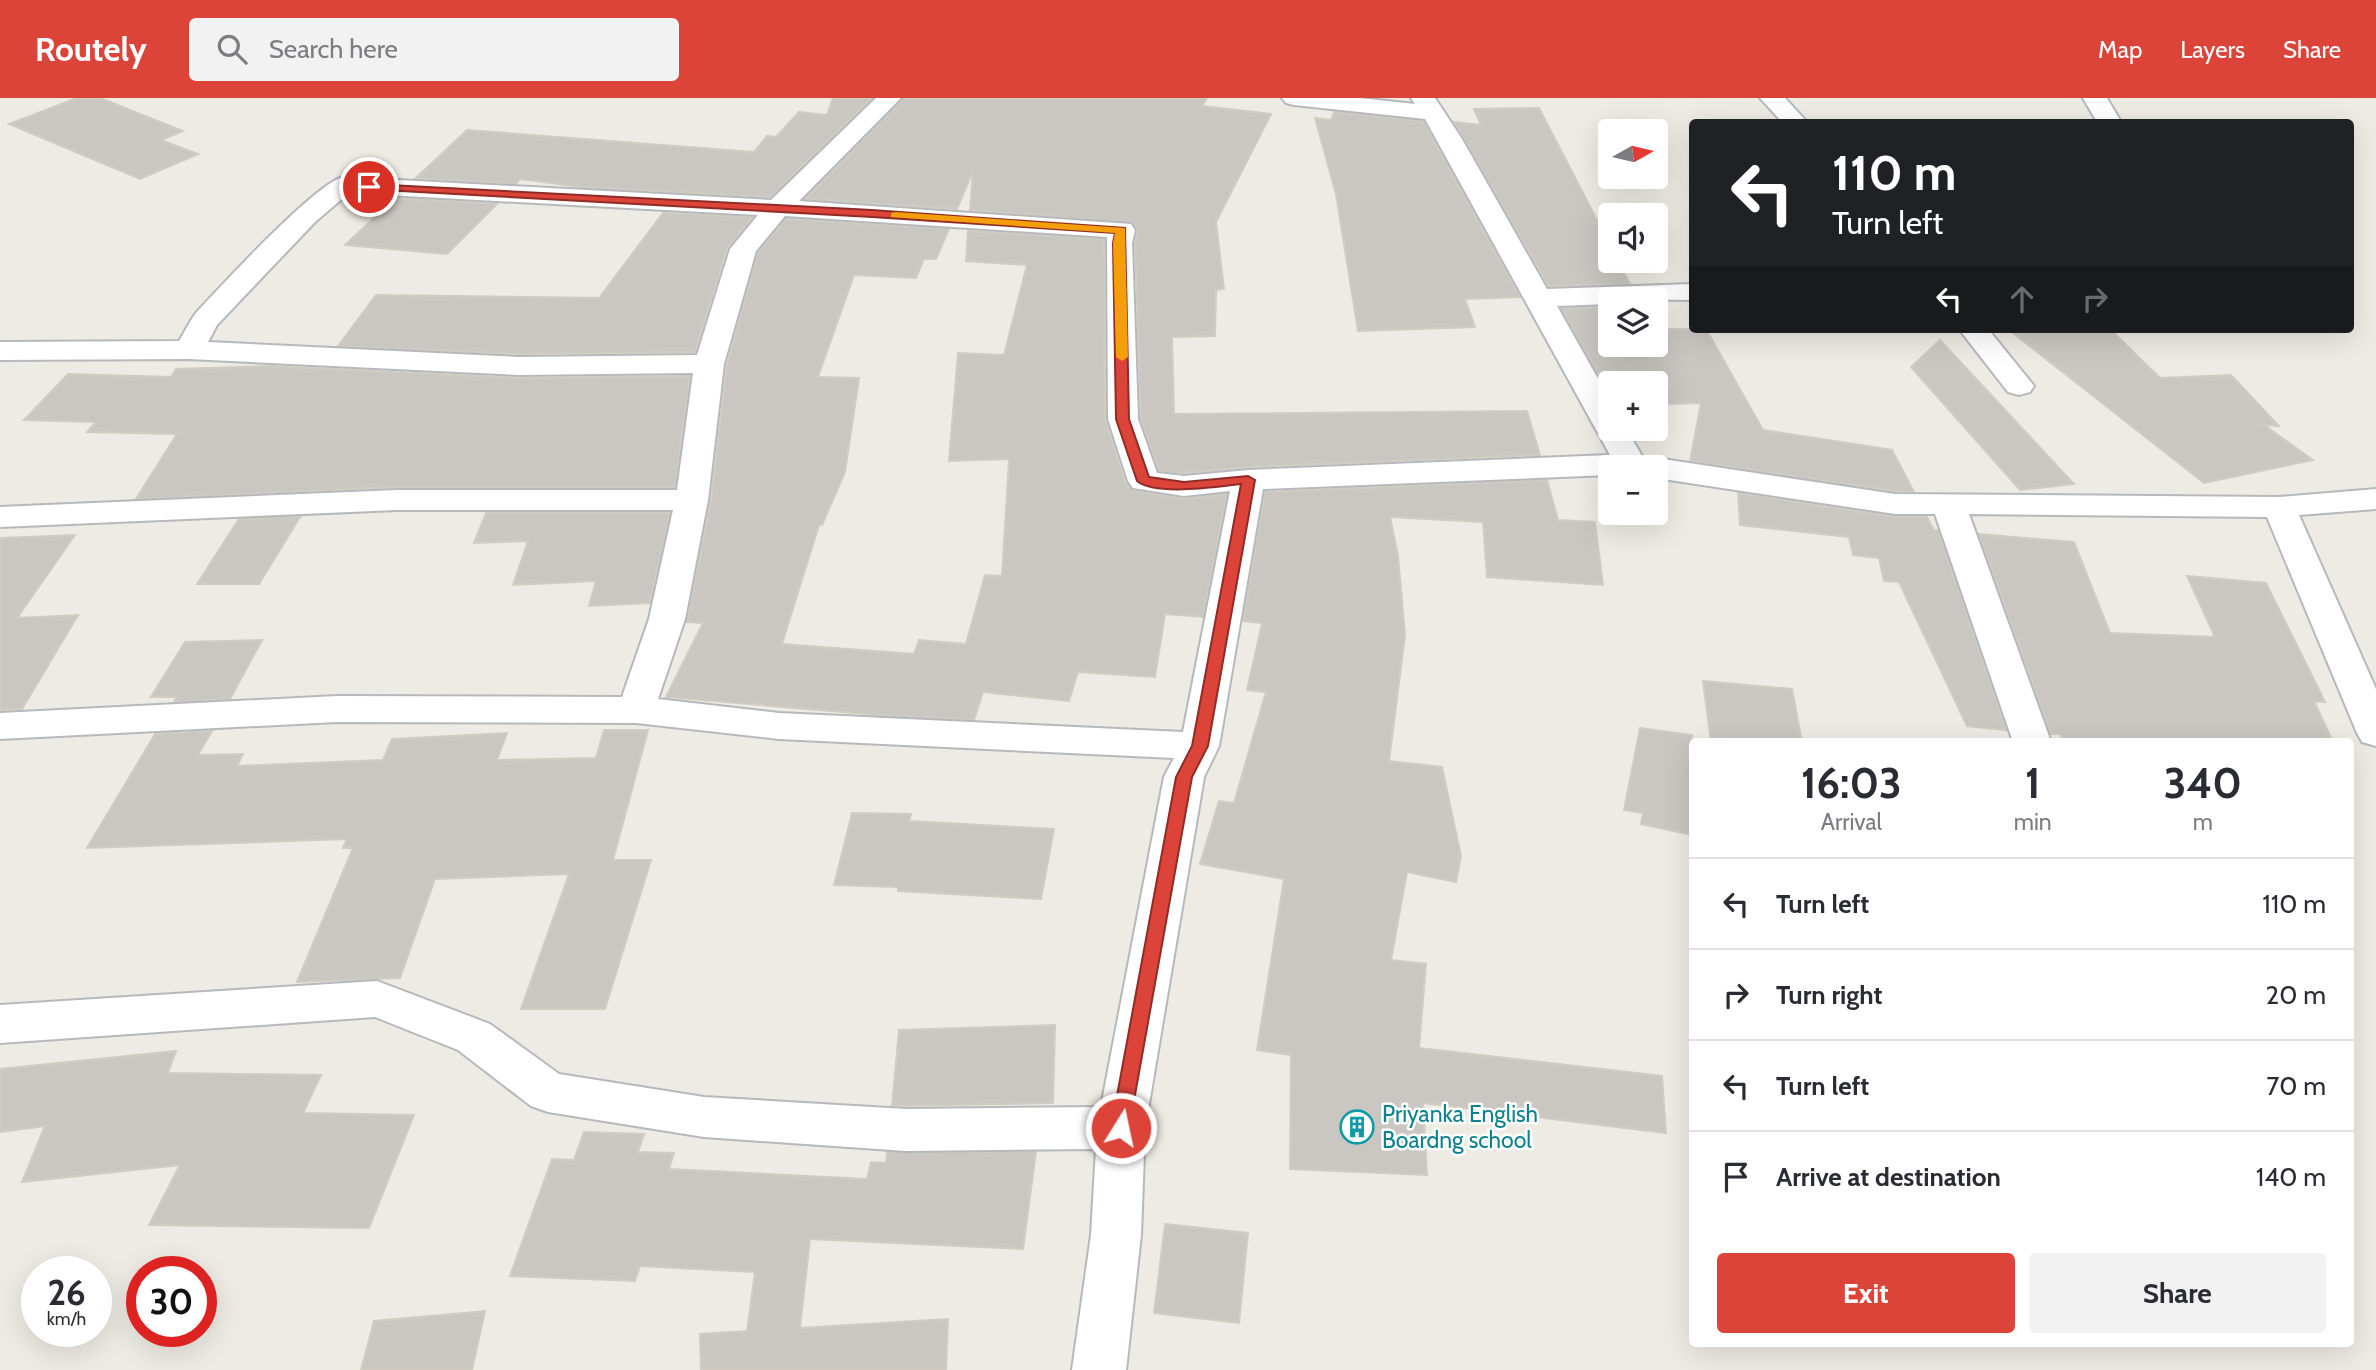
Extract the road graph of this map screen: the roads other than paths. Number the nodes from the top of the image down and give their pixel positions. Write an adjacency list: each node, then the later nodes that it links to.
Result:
1 (889, 98): 8 (street)
2 (1294, 98): 5 (street)
3 (1772, 98): 6 (street)
4 (2095, 98): 7 (street)
5 (1427, 106): 10 (street)
6 (1792, 119)
7 (2107, 119)
8 (777, 209): 12 (street); 14 (street); 21 (street)
9 (1689, 292): 10 (street)
10 (1537, 298): 16 (street)
11 (1976, 333): 15 (street)
12 (189, 350): 13 (street); 14 (street)
13 (0, 351)
14 (709, 364): 23 (street)
15 (2019, 386)
16 (1598, 405)
17 (1623, 441): 18 (street)
18 (1636, 455)
19 (1598, 468): 21 (street)
20 (1668, 469): 24 (street)
21 (1248, 480): 31 (street)
22 (2376, 499): 25 (street)
23 (692, 500): 26 (street); 27 (street)
24 (1948, 503): 25 (street); 30 (street)
25 (2279, 507): 29 (street)
26 (0, 517)
27 (636, 710): 28 (street); 31 (street)
28 (0, 726)
29 (2376, 733)
30 (2031, 738)
31 (1200, 746): 33 (street)
32 (0, 1024): 33 (street)
33 (1121, 1128): 34 (street)
34 (1099, 1370)

